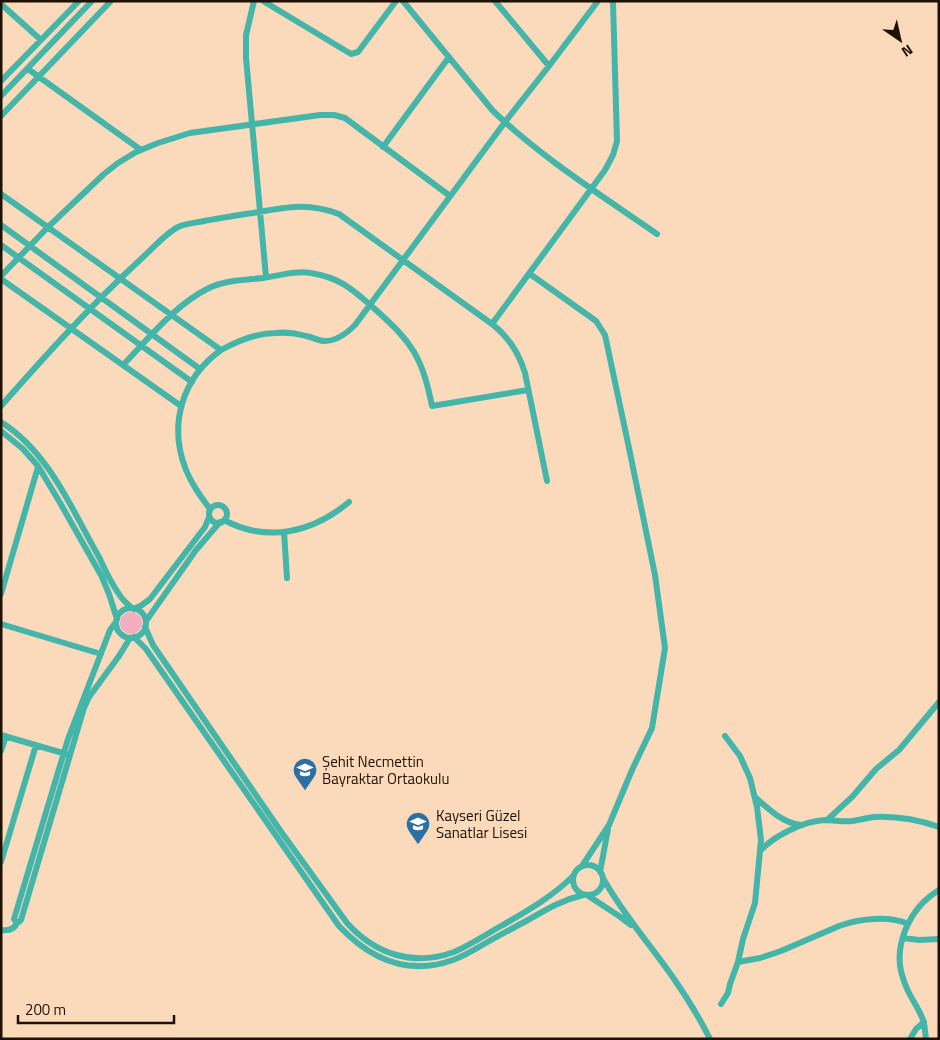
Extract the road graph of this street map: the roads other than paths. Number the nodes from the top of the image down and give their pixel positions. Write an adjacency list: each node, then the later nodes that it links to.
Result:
1 (78, 1): 12 (street)
2 (92, 1): 15 (street)
3 (112, 1): 16 (street)
4 (254, 1): 21 (street)
5 (263, 1): 6 (street)
6 (396, 1)
7 (403, 1): 13 (street)
8 (495, 1): 14 (street)
9 (598, 1): 14 (street)
10 (612, 1): 24 (street)
11 (1, 4): 12 (street)
12 (41, 40): 17 (street)
13 (448, 57): 20 (street); 22 (street)
14 (549, 66): 20 (street)
15 (28, 69): 16 (street); 18 (street)
16 (39, 77): 19 (street); 23 (street)
17 (1, 81)
18 (1, 96)
19 (1, 116)
20 (505, 122): 24 (street); 26 (street)
21 (252, 125): 22 (street); 23 (street); 27 (street)
22 (383, 147): 26 (street)
23 (141, 150): 29 (street)
24 (591, 188): 30 (street); 35 (street)
25 (1, 194): 29 (street)
26 (450, 196): 34 (street)
27 (260, 212): 34 (street); 37 (street); 38 (street)
28 (1, 225): 32 (street)
29 (48, 227): 32 (street); 37 (street)
30 (656, 234)
31 (1, 245): 33 (street)
32 (30, 246): 33 (street); 39 (street)
33 (19, 258): 36 (street); 41 (street)
34 (403, 260): 40 (street); 43 (street)
35 (530, 274): 43 (street); 79 (street)
36 (1, 278): 44 (street)
37 (121, 278): 39 (street); 42 (street)
38 (266, 278): 40 (street); 42 (street)
39 (101, 298): 41 (street); 45 (street)
40 (370, 306): 47 (street); 51 (street)
41 (90, 309): 44 (street); 46 (street)
42 (172, 315): 45 (street); 47 (street)
43 (492, 324): 51 (street)
44 (71, 328): 48 (street); 52 (street)
45 (152, 334): 46 (street); 49 (street)
46 (141, 346): 48 (street); 50 (street)
47 (221, 350): 49 (street)
48 (124, 365): 53 (street)
49 (200, 369): 50 (street)
50 (192, 382): 53 (street)
51 (528, 390): 57 (street)
52 (1, 406)
53 (181, 406): 59 (street)
54 (1, 422): 64 (street)
55 (1, 431): 56 (street)
56 (38, 467): 63 (street); 65 (street)
57 (547, 481)
58 (349, 502): 61 (street)
59 (210, 513): 60 (street); 60 (street); 64 (street)
60 (222, 521): 61 (street); 67 (street)
61 (284, 532): 62 (street)
62 (287, 578)
63 (1, 594)
64 (133, 608): 65 (street); 67 (street)
65 (117, 620): 68 (street); 69 (street)
66 (1, 624): 69 (street)
67 (146, 624): 68 (street); 85 (street)
68 (132, 638): 75 (street); 87 (street)
69 (100, 654): 75 (street)
70 (939, 702): 77 (street)
71 (3, 736): 73 (street); 74 (street)
72 (725, 736): 76 (street)
73 (36, 745): 75 (street); 82 (street)
74 (1, 750)
75 (67, 754): 89 (street)
76 (754, 797): 78 (street); 81 (street)
77 (827, 820): 78 (street); 80 (street)
78 (805, 825): 81 (street)
79 (609, 826): 83 (street); 84 (street)
80 (939, 827)
81 (760, 852): 93 (street)
82 (1, 862)
83 (582, 866): 84 (street); 85 (street)
84 (601, 875): 87 (street); 92 (street)
85 (573, 876): 87 (street)
86 (939, 890): 88 (street)
87 (585, 895): 92 (street)
88 (908, 924): 90 (street); 93 (street)
89 (1, 930)
90 (903, 938): 91 (street); 95 (street)
91 (939, 939)
92 (646, 941): 96 (street)
93 (738, 962): 94 (street)
94 (721, 1004)
95 (924, 1022): 97 (street); 98 (street)
96 (710, 1039)
97 (910, 1039)
98 (926, 1039)

